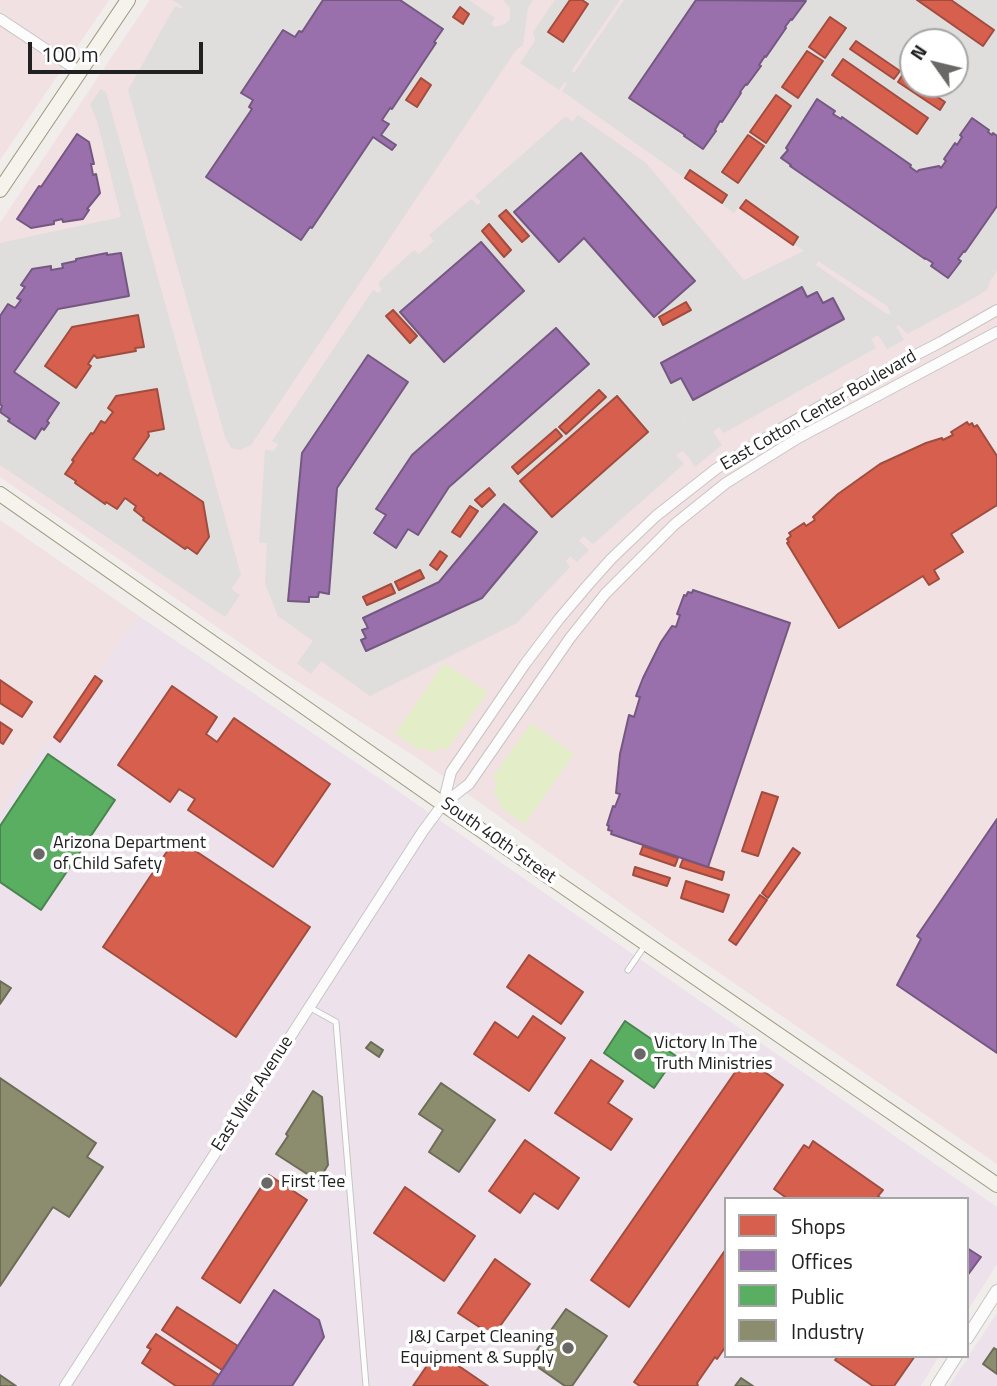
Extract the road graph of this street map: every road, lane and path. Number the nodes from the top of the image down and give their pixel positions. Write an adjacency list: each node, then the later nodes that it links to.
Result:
1 (128, 0): 3 (main road)
2 (0, 19): 3 (street)
3 (80, 72): 4 (main road)
4 (0, 190)
5 (997, 310): 10 (street, East Cotton Center Boulevard)
6 (997, 332): 10 (street, East Cotton Center Boulevard)
7 (687, 420): 8 (path)
8 (682, 423)
9 (0, 494): 10 (main road, South 40th Street)
10 (443, 804): 11 (main road, South 40th Street); 13 (street, East Wier Avenue)
11 (646, 944): 12 (lane); 14 (main road, South 40th Street)
12 (628, 970)
13 (309, 1007): 18 (street, East Wier Avenue); 19 (lane)
14 (997, 1185)
15 (997, 1291): 16 (street)
16 (969, 1335)
17 (955, 1358): 20 (street)
18 (65, 1386)
19 (366, 1386)
20 (937, 1386)

